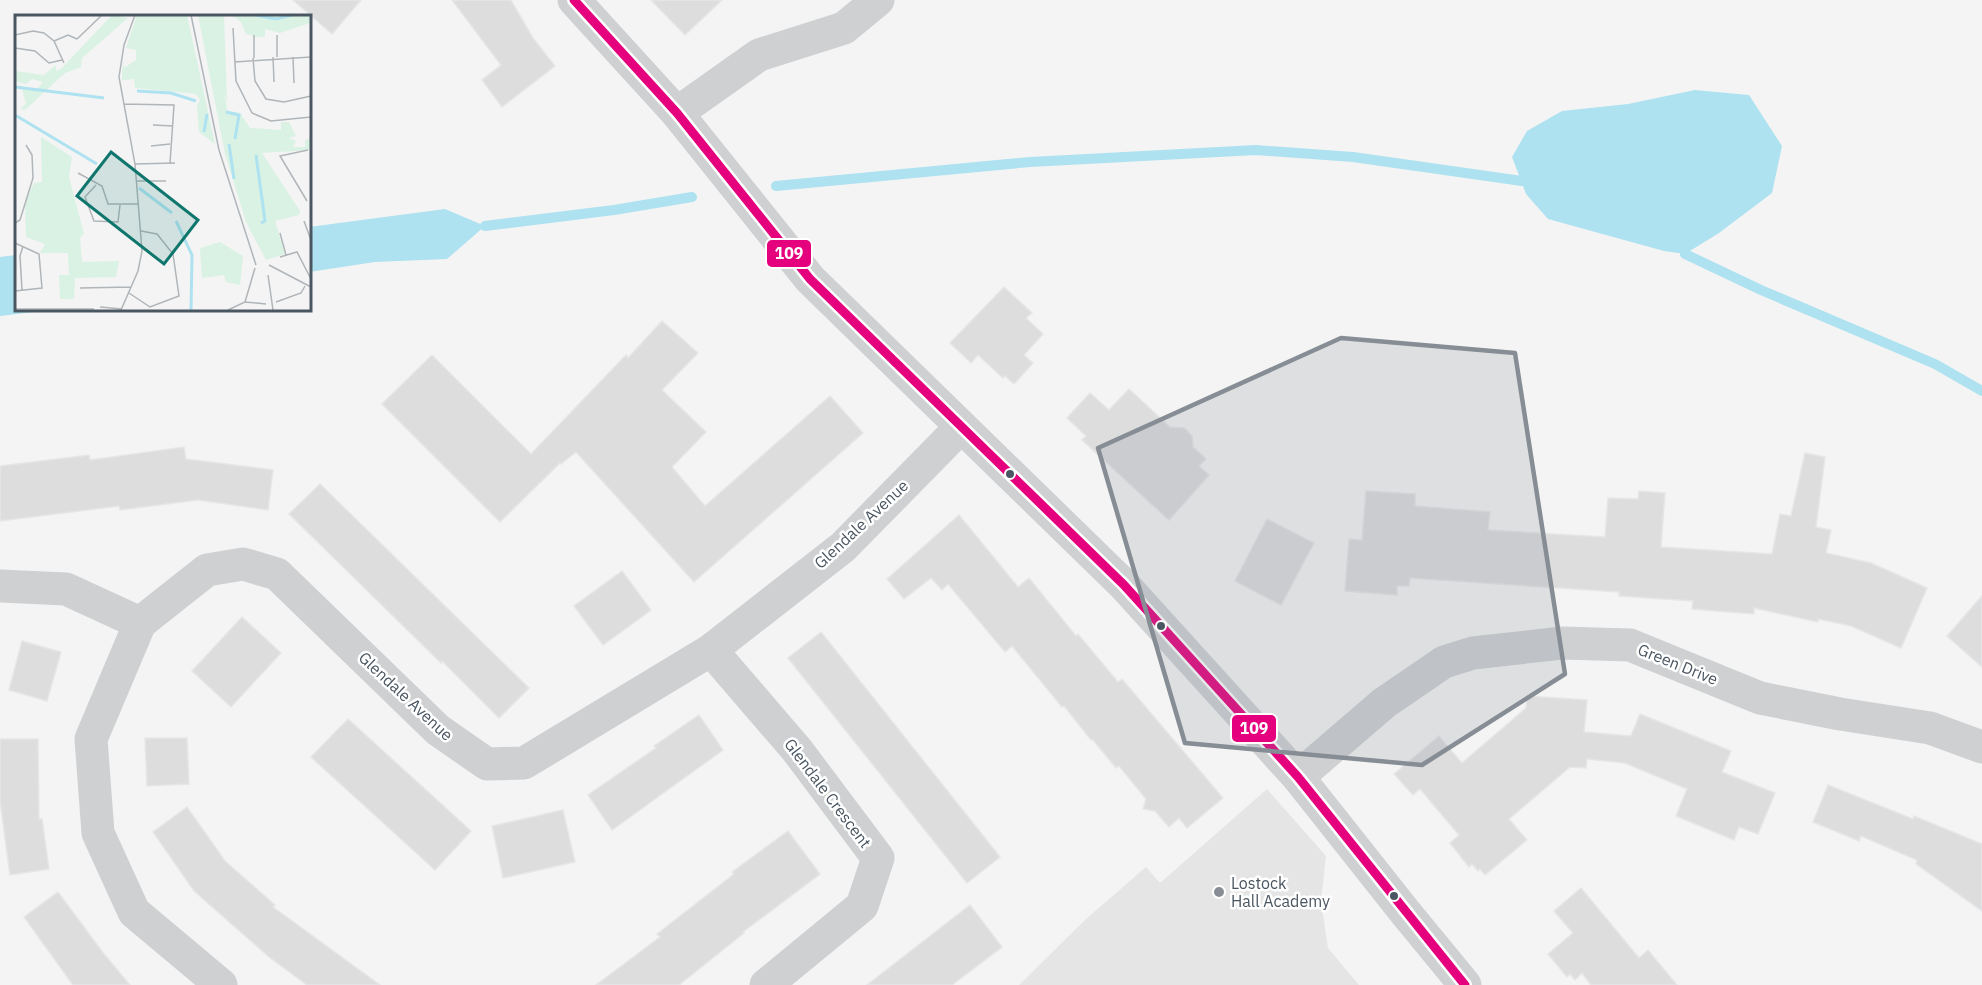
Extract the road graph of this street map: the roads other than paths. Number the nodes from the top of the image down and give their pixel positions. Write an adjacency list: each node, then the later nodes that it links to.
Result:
1 (574, 0): 3 (street)
2 (878, 0): 3 (street)
3 (677, 113): 4 (street)
4 (961, 427): 7 (street, Glendale Avenue); 9 (street)
5 (0, 586): 6 (street)
6 (140, 623): 7 (street, Glendale Avenue); 10 (street)
7 (711, 650): 11 (street, Glendale Crescent)
8 (1982, 747): 9 (street, Green Drive)
9 (1298, 777): 12 (street)
10 (221, 985)
11 (766, 985)
12 (1466, 985)

